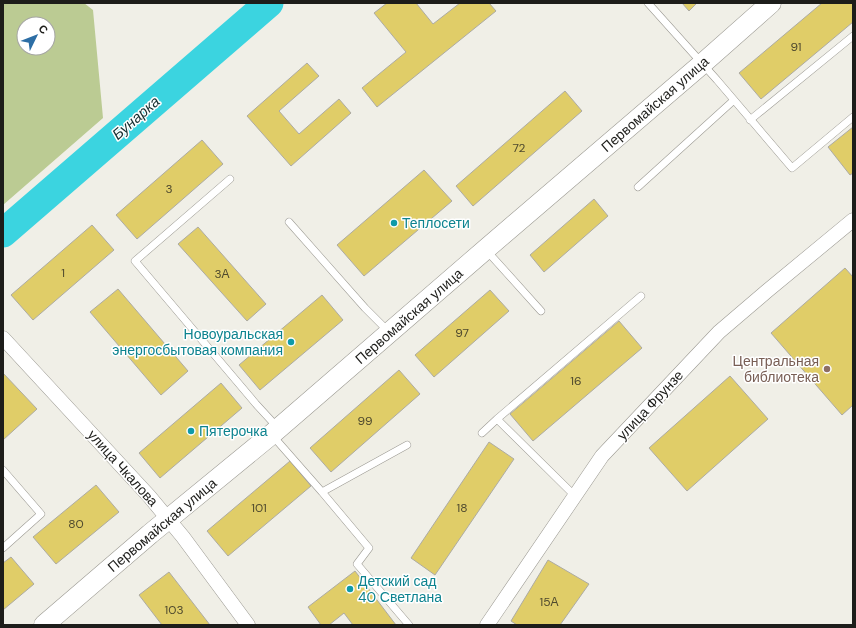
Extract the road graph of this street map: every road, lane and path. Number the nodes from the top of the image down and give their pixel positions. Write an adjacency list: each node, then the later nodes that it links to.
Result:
1 (648, 3): 4 (lane)
2 (771, 3): 4 (main road, Первомайская улица)
3 (853, 36): 7 (lane)
4 (702, 64): 5 (lane); 12 (main road, Первомайская улица)
5 (734, 100): 7 (lane); 9 (lane)
6 (853, 117): 7 (lane)
7 (750, 120)
8 (230, 179): 18 (lane)
9 (638, 187)
10 (853, 220): 23 (street, улица Фрунзе)
11 (289, 222): 15 (lane)
12 (486, 249): 14 (lane); 15 (main road, Первомайская улица)
13 (641, 296): 17 (lane)
14 (541, 311)
15 (390, 333): 18 (main road, Первомайская улица)
16 (3, 338): 24 (street, улица Чкалова)
17 (497, 419): 19 (lane); 23 (lane)
18 (275, 432): 22 (lane); 24 (main road, Первомайская улица)
19 (482, 433)
20 (407, 445): 22 (lane)
21 (3, 470): 25 (lane)
22 (322, 492): 28 (lane)
23 (575, 496): 29 (street, улица Фрунзе)
24 (169, 519): 26 (main road, Первомайская улица); 27 (street, улица Чкалова)
25 (3, 548)
26 (44, 625)
27 (248, 625)
28 (409, 625)
29 (487, 625)

